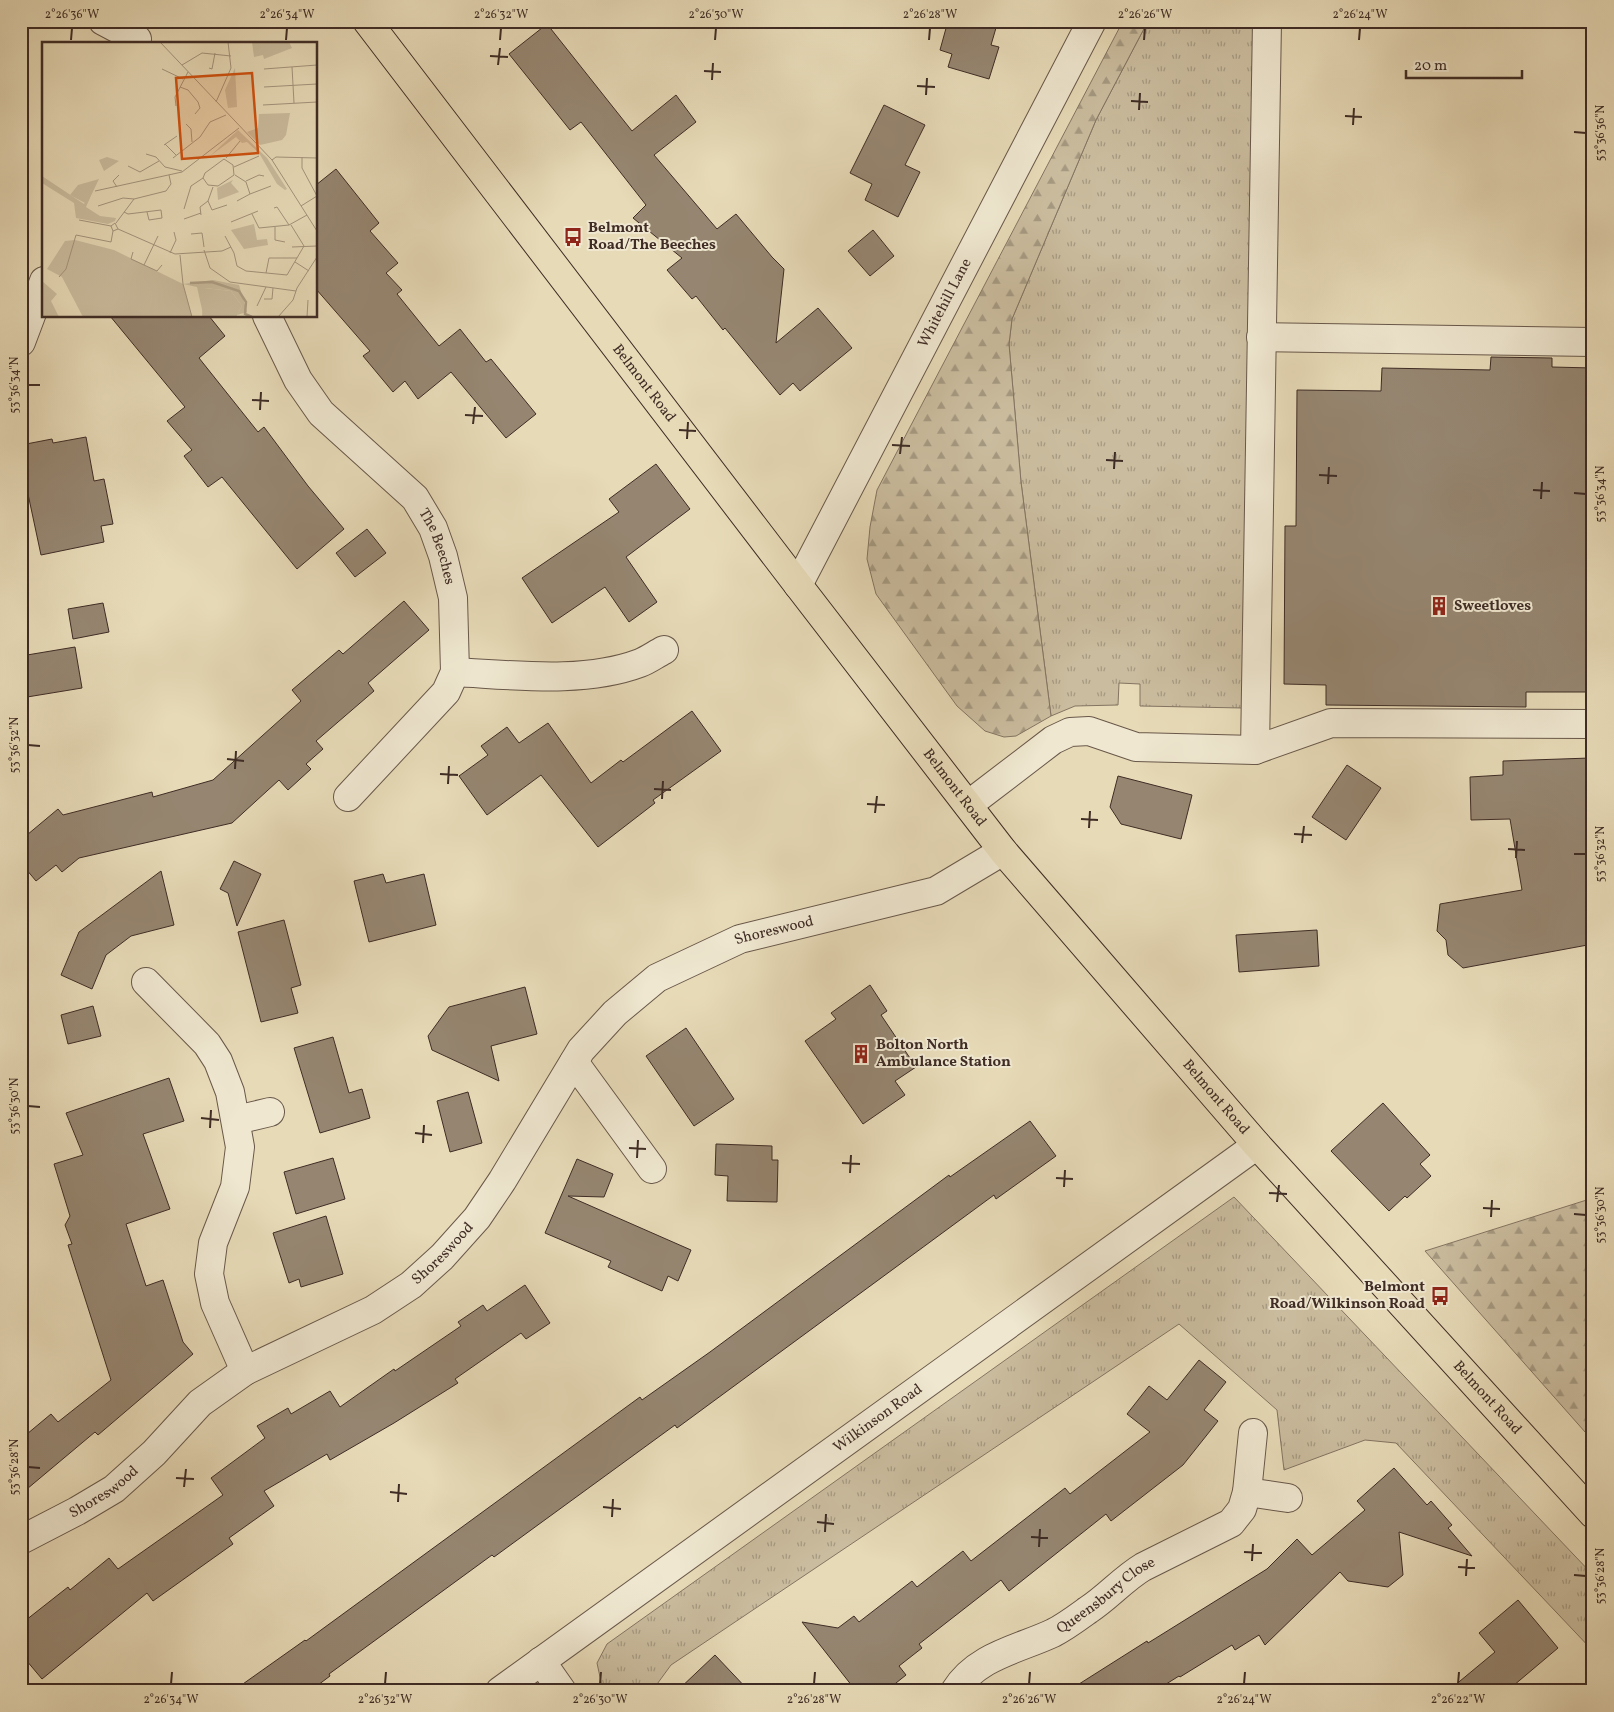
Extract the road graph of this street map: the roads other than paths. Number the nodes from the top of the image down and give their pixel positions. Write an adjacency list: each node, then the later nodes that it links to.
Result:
1 (103, 21): 5 (street)
2 (366, 21): 11 (main road, Belmont Road)
3 (1092, 21): 11 (street, Whitehill Lane)
4 (1266, 21): 8 (street)
5 (140, 35)
6 (42, 286): 9 (street)
7 (268, 318): 13 (street, The Beeches)
8 (1261, 337): 10 (street); 15 (street)
9 (21, 342)
10 (1593, 342)
11 (798, 585): 17 (main road, Belmont Road)
12 (664, 650): 13 (street)
13 (455, 672): 16 (street, The Beeches)
14 (1593, 724): 15 (street)
15 (1254, 750): 17 (street)
16 (348, 797)
17 (968, 805): 18 (main road, Belmont Road)
18 (1003, 850): 20 (street, Shoreswood); 23 (main road, Belmont Road)
19 (146, 982): 22 (street)
20 (574, 1062): 24 (street); 25 (street, Shoreswood)
21 (270, 1112): 22 (street)
22 (236, 1120): 25 (street)
23 (1257, 1145): 29 (main road, Belmont Road); 31 (street, Wilkinson Road)
24 (652, 1169)
25 (245, 1371): 30 (street, Shoreswood)
26 (1253, 1433): 27 (street, Queensbury Close)
27 (1247, 1492): 28 (street); 34 (street, Queensbury Close)
28 (1288, 1498)
29 (1593, 1514)
30 (21, 1540)
31 (541, 1661): 32 (street, Wilkinson Road); 33 (street)
32 (501, 1691)
33 (562, 1691)
34 (956, 1691)

